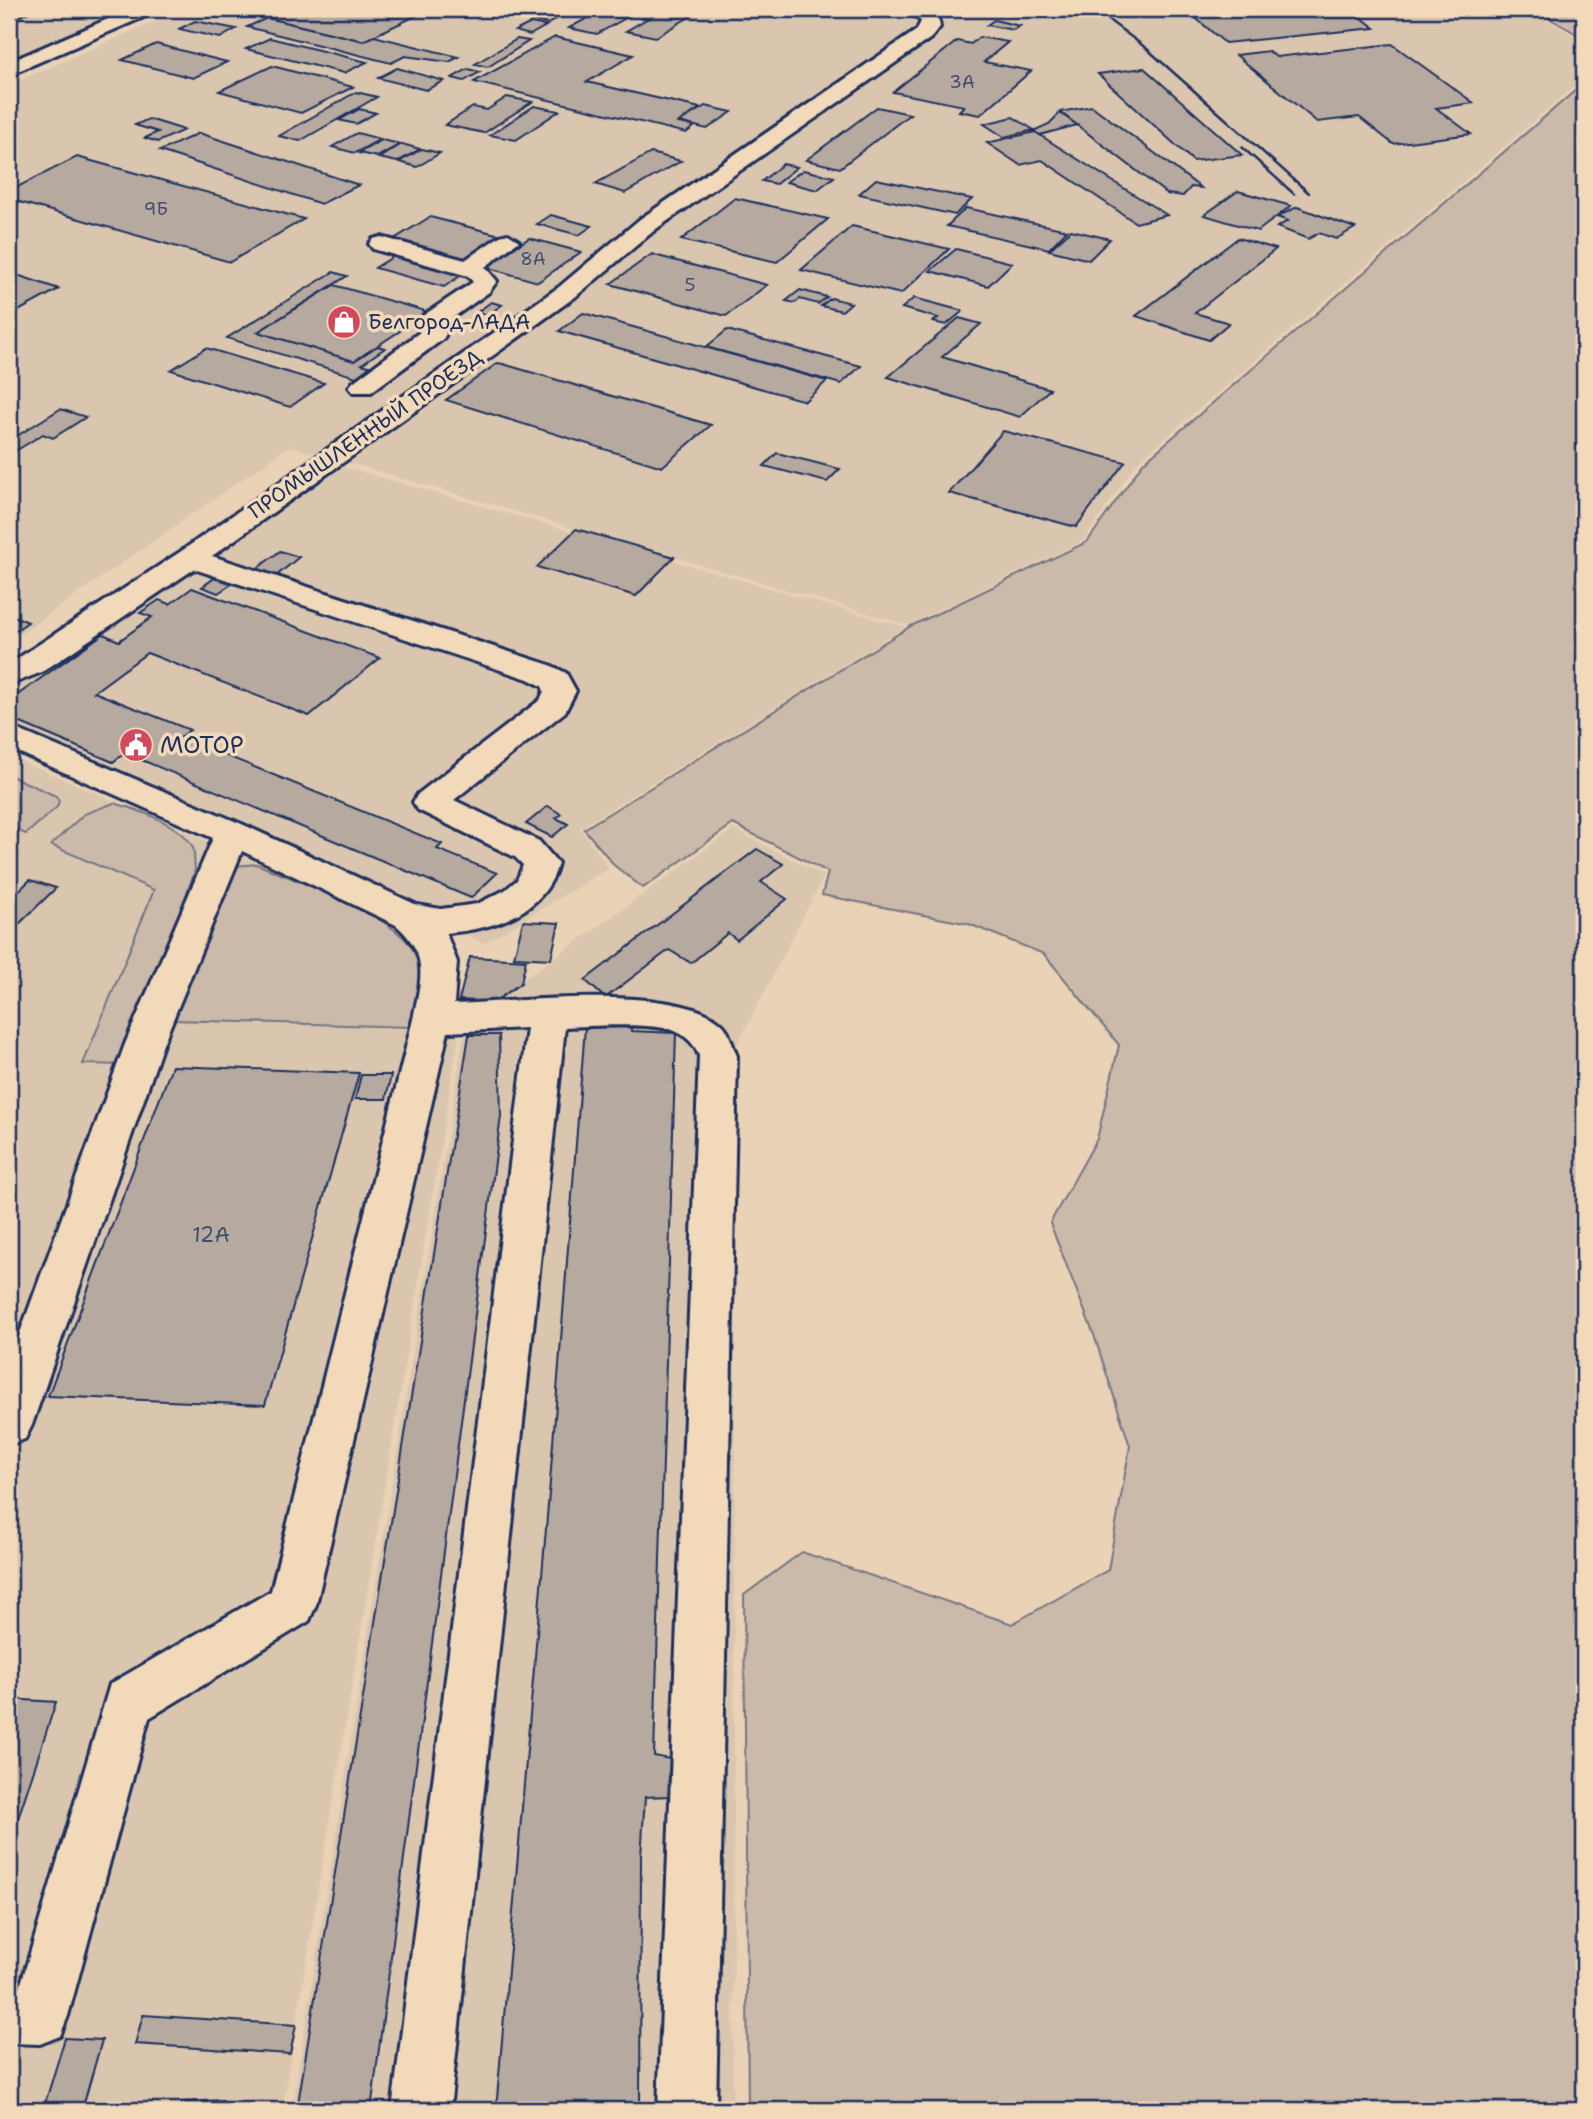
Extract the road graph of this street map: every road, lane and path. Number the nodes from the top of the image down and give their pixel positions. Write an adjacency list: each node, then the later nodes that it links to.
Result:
1 (146, 9): 3 (street)
2 (915, 9): 8 (street, ПРОМЫШЛЕННЫЙ ПРОЕЗД)
3 (9, 69)
4 (508, 242): 6 (street)
5 (381, 244): 6 (street)
6 (469, 268): 7 (street)
7 (362, 387)
8 (190, 558): 9 (street, ПРОМЫШЛЕННЫЙ ПРОЕЗД); 12 (street)
9 (9, 676)
10 (9, 736): 11 (street)
11 (232, 833): 12 (street); 15 (street)
12 (409, 916): 14 (street)
13 (548, 1014): 14 (street); 17 (street); 18 (street)
14 (432, 1019): 16 (street)
15 (9, 1425)
16 (9, 2015)
17 (421, 2110)
18 (687, 2110)

